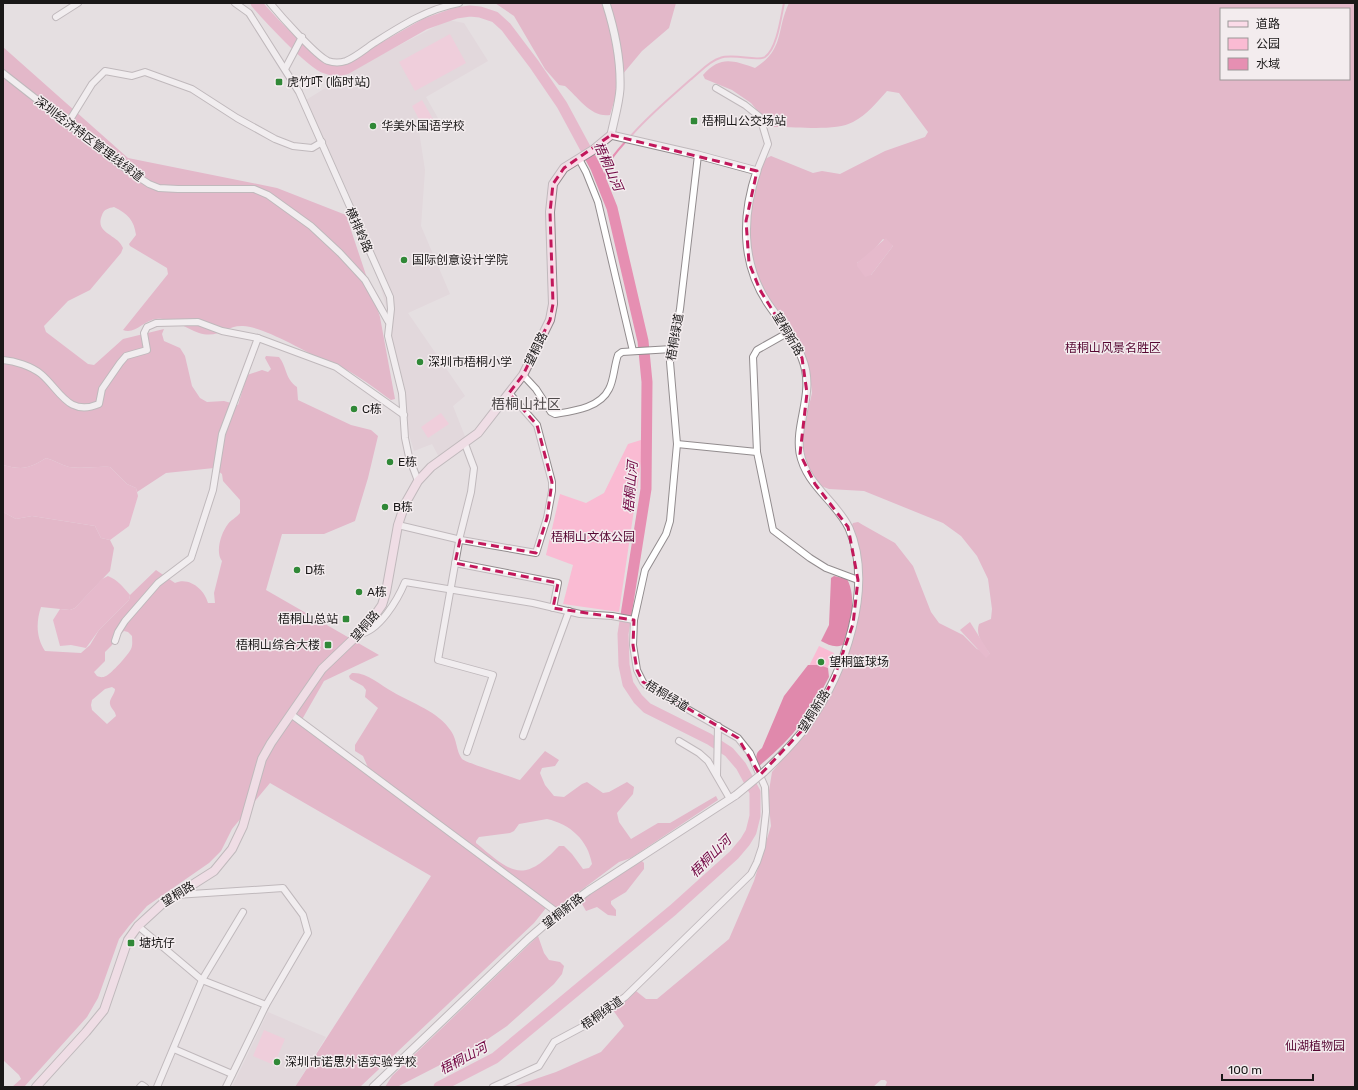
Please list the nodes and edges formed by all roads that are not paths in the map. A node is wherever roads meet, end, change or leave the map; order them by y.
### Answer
1 (78, 3) edge
2 (235, 3) edge
3 (270, 3) edge
4 (459, 3) edge
5 (606, 3) edge
6 (56, 17) dead end
7 (302, 37) junction
8 (285, 69) junction
9 (3, 73) edge
10 (716, 88) dead end
11 (68, 123) junction
12 (614, 136) junction
13 (322, 142) junction
14 (698, 155) junction
15 (579, 159) junction
16 (757, 171) junction
17 (388, 321) junction
18 (788, 332) junction
19 (258, 338) junction
20 (672, 349) junction
21 (635, 350) junction
22 (3, 360) edge
23 (523, 375) junction
24 (509, 393) junction
25 (404, 415) junction
26 (464, 444) junction
27 (677, 444) junction
28 (757, 452) junction
29 (418, 480) junction
30 (398, 525) junction
31 (460, 540) junction
32 (455, 563) junction
33 (858, 580) junction
34 (450, 589) junction
35 (554, 608) junction
36 (569, 611) junction
37 (632, 619) junction
38 (359, 634) junction
39 (116, 641) dead end
40 (292, 715) junction
41 (718, 726) junction
42 (523, 736) dead end
43 (679, 741) dead end
44 (467, 752) dead end
45 (717, 775) junction
46 (733, 797) junction
47 (175, 896) junction
48 (243, 912) dead end
49 (558, 913) junction
50 (138, 926) junction
51 (202, 980) junction
52 (266, 1004) junction
53 (174, 1049) junction
54 (232, 1074) junction
55 (36, 1087) edge
56 (140, 1087) edge
57 (145, 1087) edge
58 (157, 1087) edge
59 (226, 1087) edge
60 (373, 1087) edge
61 (493, 1087) edge

1 - 6 street
2 - 8 street, 横排岭路
3 - 7 street
4 - 7 street
5 - 12 street
7 - 8 street
8 - 13 street, 横排岭路
9 - 11 street, 深圳经济特区管理线绿道
10 - 16 street, 望桐新路
11 - 13 street
11 - 17 street, 深圳经济特区管理线绿道
12 - 14 street
12 - 15 main road, 望桐路
13 - 17 street, 横排岭路
14 - 16 street
14 - 20 street, 梧桐绿道
15 - 21 street
15 - 23 main road, 望桐路
16 - 18 street, 望桐新路
17 - 25 street, 横排岭路
18 - 28 street
18 - 33 street, 望桐新路
19 - 22 street
19 - 25 street
19 - 39 street
20 - 21 street
20 - 27 street, 梧桐绿道
21 - 23 street
23 - 24 main road, 望桐路
24 - 26 main road, 望桐路
24 - 31 street
25 - 29 street, 横排岭路
26 - 29 main road, 望桐路
26 - 31 street
27 - 28 street
27 - 37 street, 梧桐绿道
28 - 33 street
29 - 30 main road, 望桐路
30 - 31 street
30 - 38 main road, 望桐路
31 - 32 street
32 - 34 street
32 - 35 street
33 - 46 street, 望桐新路, bridge
34 - 35 street
34 - 38 street
34 - 44 street
35 - 36 street
36 - 37 street
36 - 42 street
37 - 41 street, 梧桐绿道
38 - 40 main road, 望桐路
40 - 47 main road, 望桐路
40 - 49 street
41 - 45 street
41 - 61 street, 梧桐绿道
43 - 45 street
45 - 46 street
46 - 49 street, 望桐新路
47 - 50 main road, 望桐路
47 - 52 street
48 - 51 street
49 - 60 street, 望桐新路
50 - 51 street
50 - 55 main road, 望桐路
51 - 52 street
51 - 53 street
52 - 54 street
53 - 54 street
53 - 58 street
54 - 59 street
56 - 57 street

